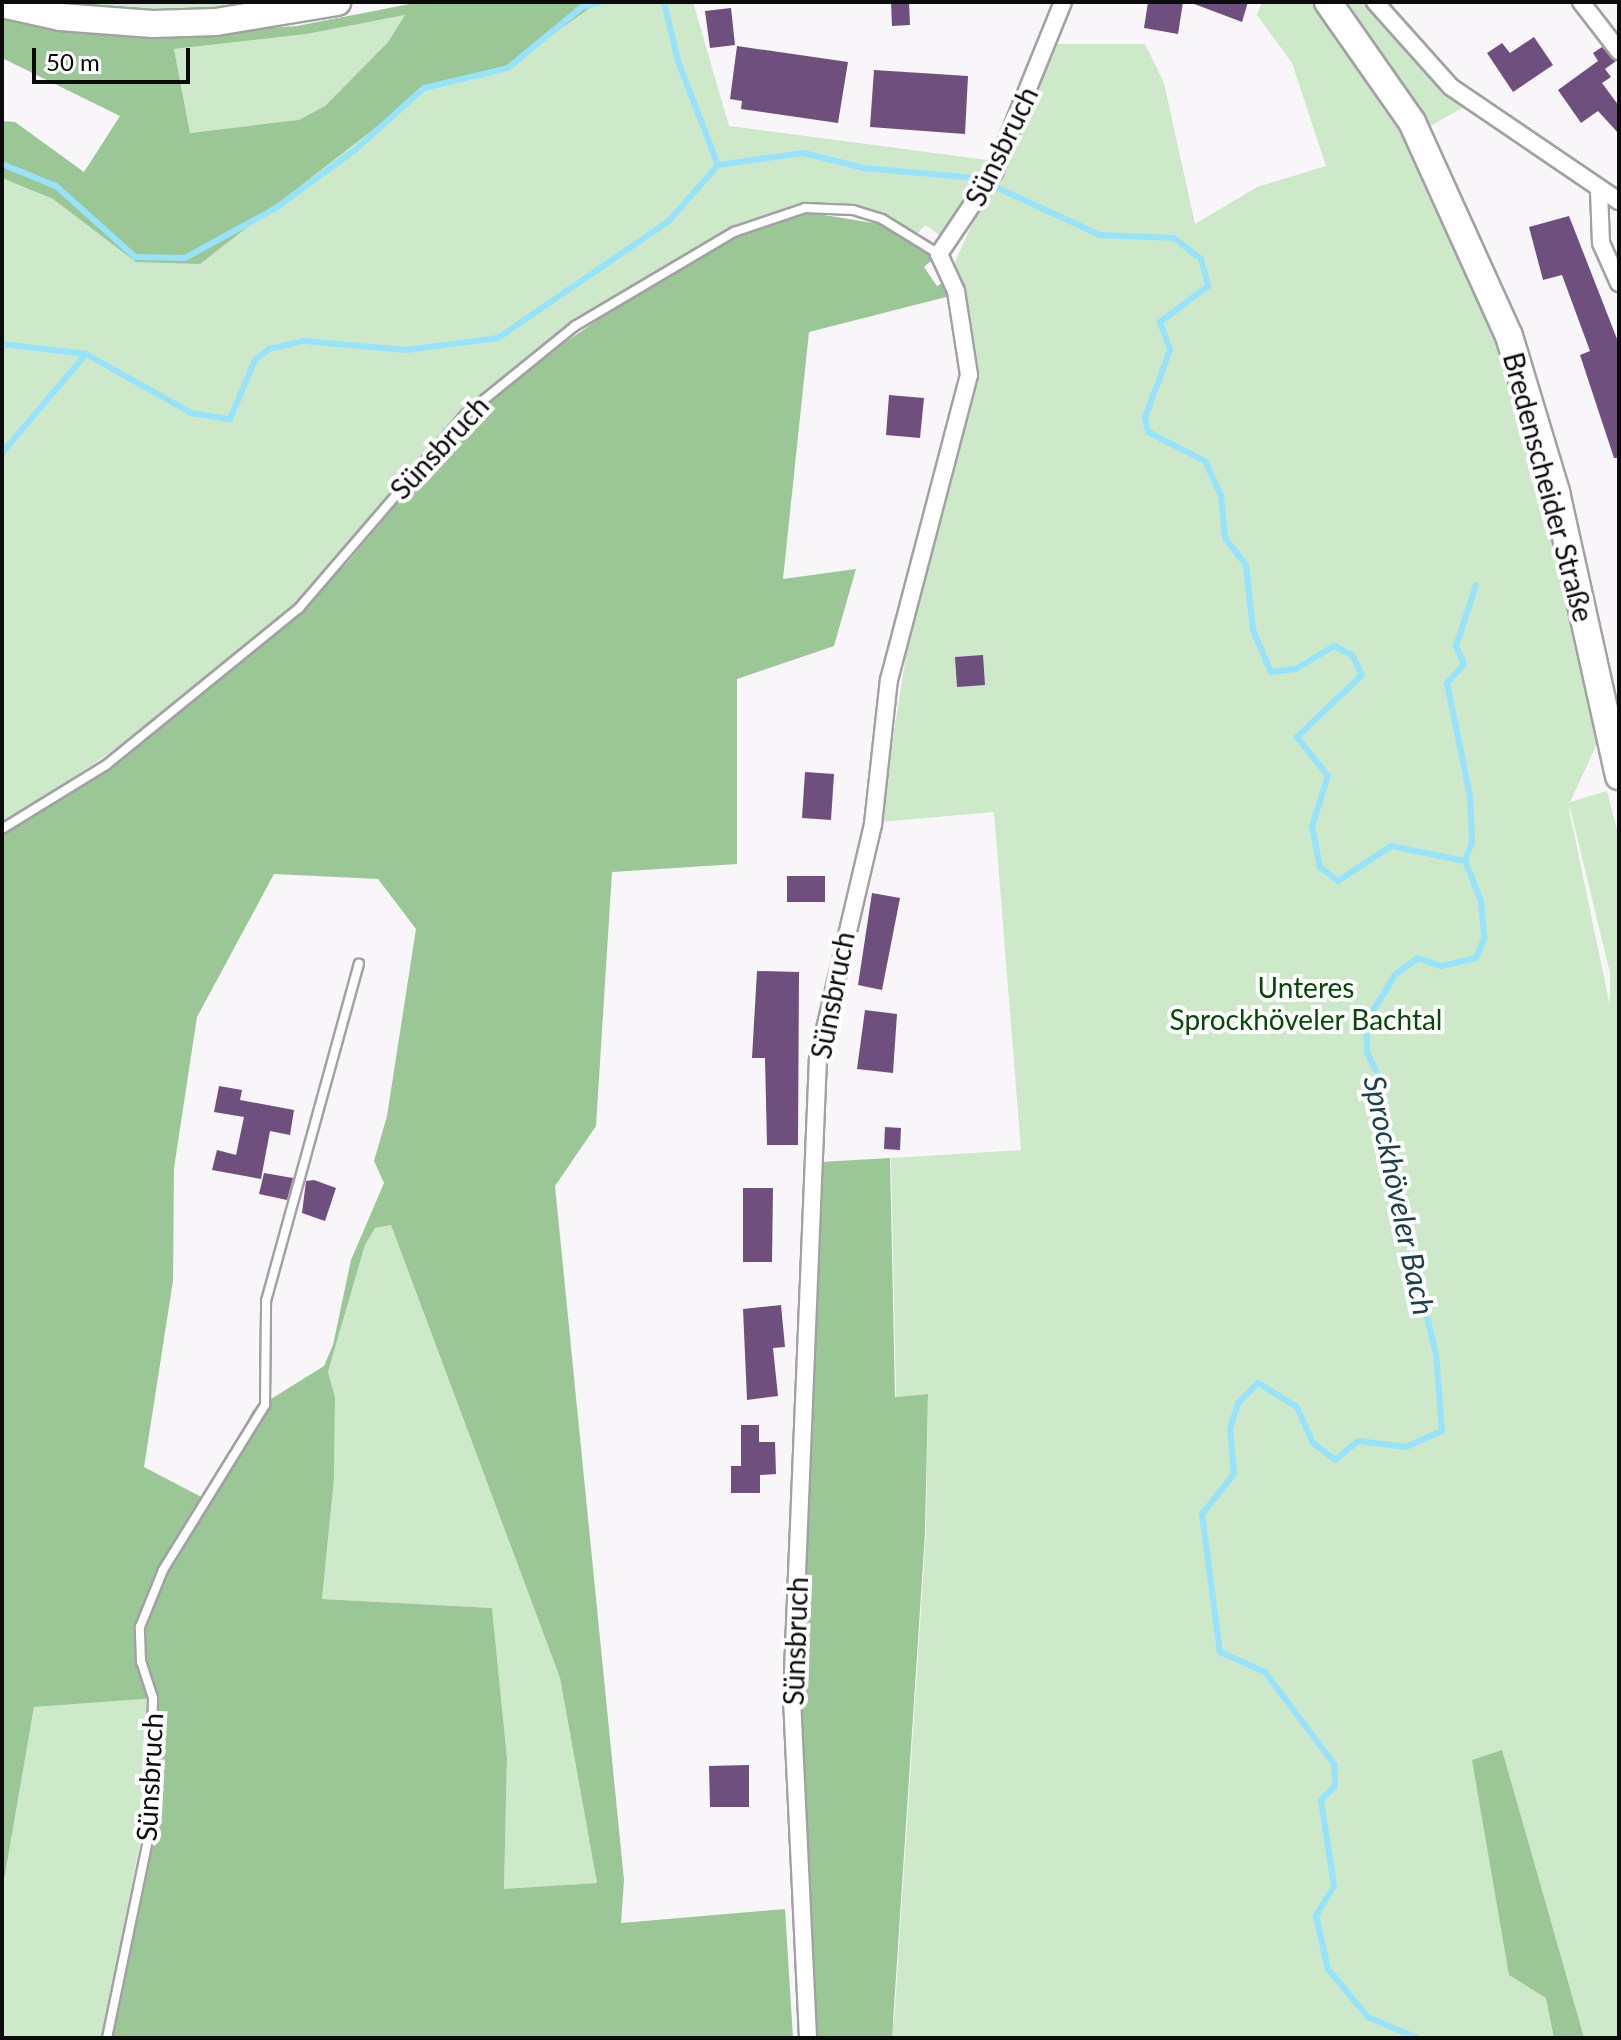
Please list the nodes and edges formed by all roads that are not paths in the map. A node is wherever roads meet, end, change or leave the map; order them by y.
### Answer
1 (337, 2) edge
2 (1063, 2) edge
3 (1328, 2) edge
4 (1375, 2) edge
5 (1581, 2) edge
6 (2, 4) edge
7 (1619, 51) edge
8 (1599, 191) junction
9 (1619, 201) edge
10 (938, 253) junction
11 (1619, 283) edge
12 (1619, 776) edge
13 (2, 829) edge
14 (359, 964) dead end
15 (107, 2038) edge
16 (808, 2038) edge

1 - 6 main road
2 - 10 street, Sünsbruch
3 - 12 main road, Bredenscheider Straße
4 - 8 street
5 - 7 street
8 - 9 street
8 - 11 street
10 - 13 lane, Sünsbruch
10 - 16 street, Sünsbruch
14 - 15 lane, Sünsbruch

